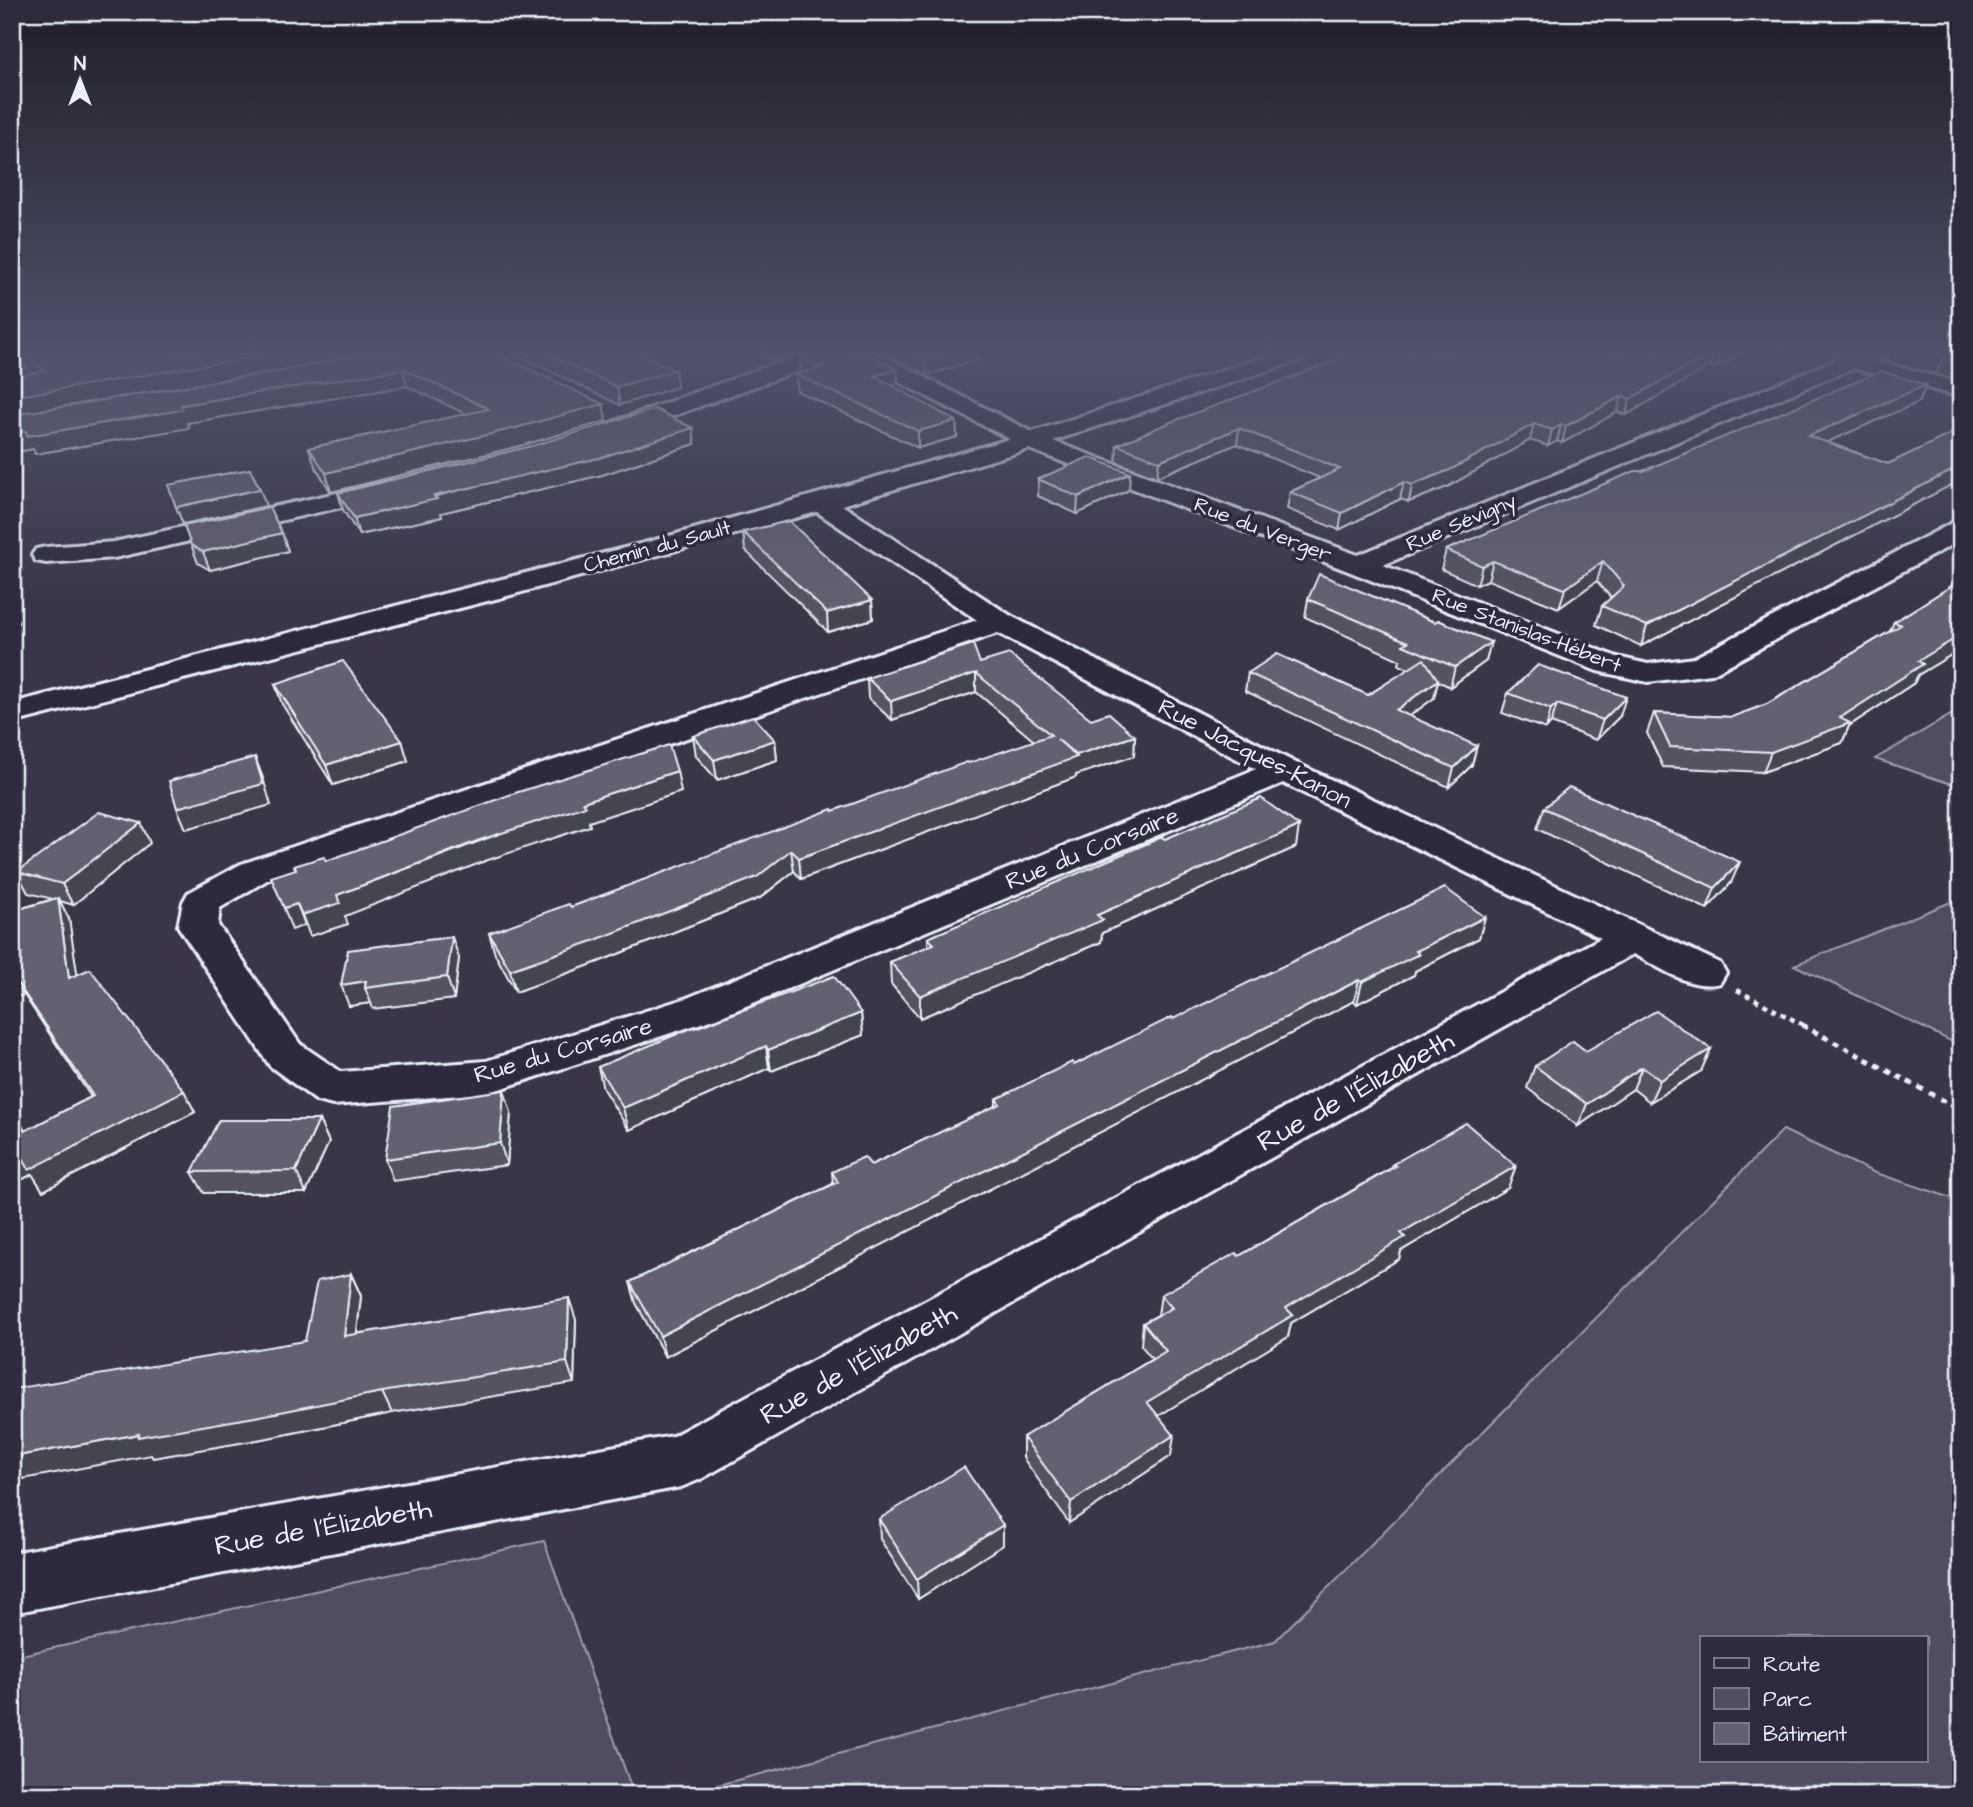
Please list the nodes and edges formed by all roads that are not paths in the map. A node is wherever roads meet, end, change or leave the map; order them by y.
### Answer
1 (1025, 438) edge
2 (1043, 438) edge
3 (1665, 438) edge
4 (1032, 442) junction
5 (412, 484) edge
6 (821, 503) junction
7 (1961, 529) edge
8 (47, 555) dead end
9 (1358, 565) junction
10 (1000, 622) junction
11 (12, 713) edge
12 (1284, 769) junction
13 (1632, 938) junction
14 (1706, 973) road end
15 (12, 1583) edge

1 - 4 street, Rue du Verger
2 - 4 street, Chemin du Sault
3 - 9 street, Rue Sévigny
4 - 6 street, Chemin du Sault
4 - 9 street, Rue du Verger
5 - 8 street
6 - 10 street, Rue Jacques-Kanon
6 - 11 street, Chemin du Sault
7 - 9 street, Rue Stanislas-Hébert
10 - 12 street, Rue Jacques-Kanon
10 - 12 street, Rue du Corsaire
12 - 13 street, Rue Jacques-Kanon
13 - 14 street, Rue Jacques-Kanon
13 - 15 street, Rue de l'Élizabeth

